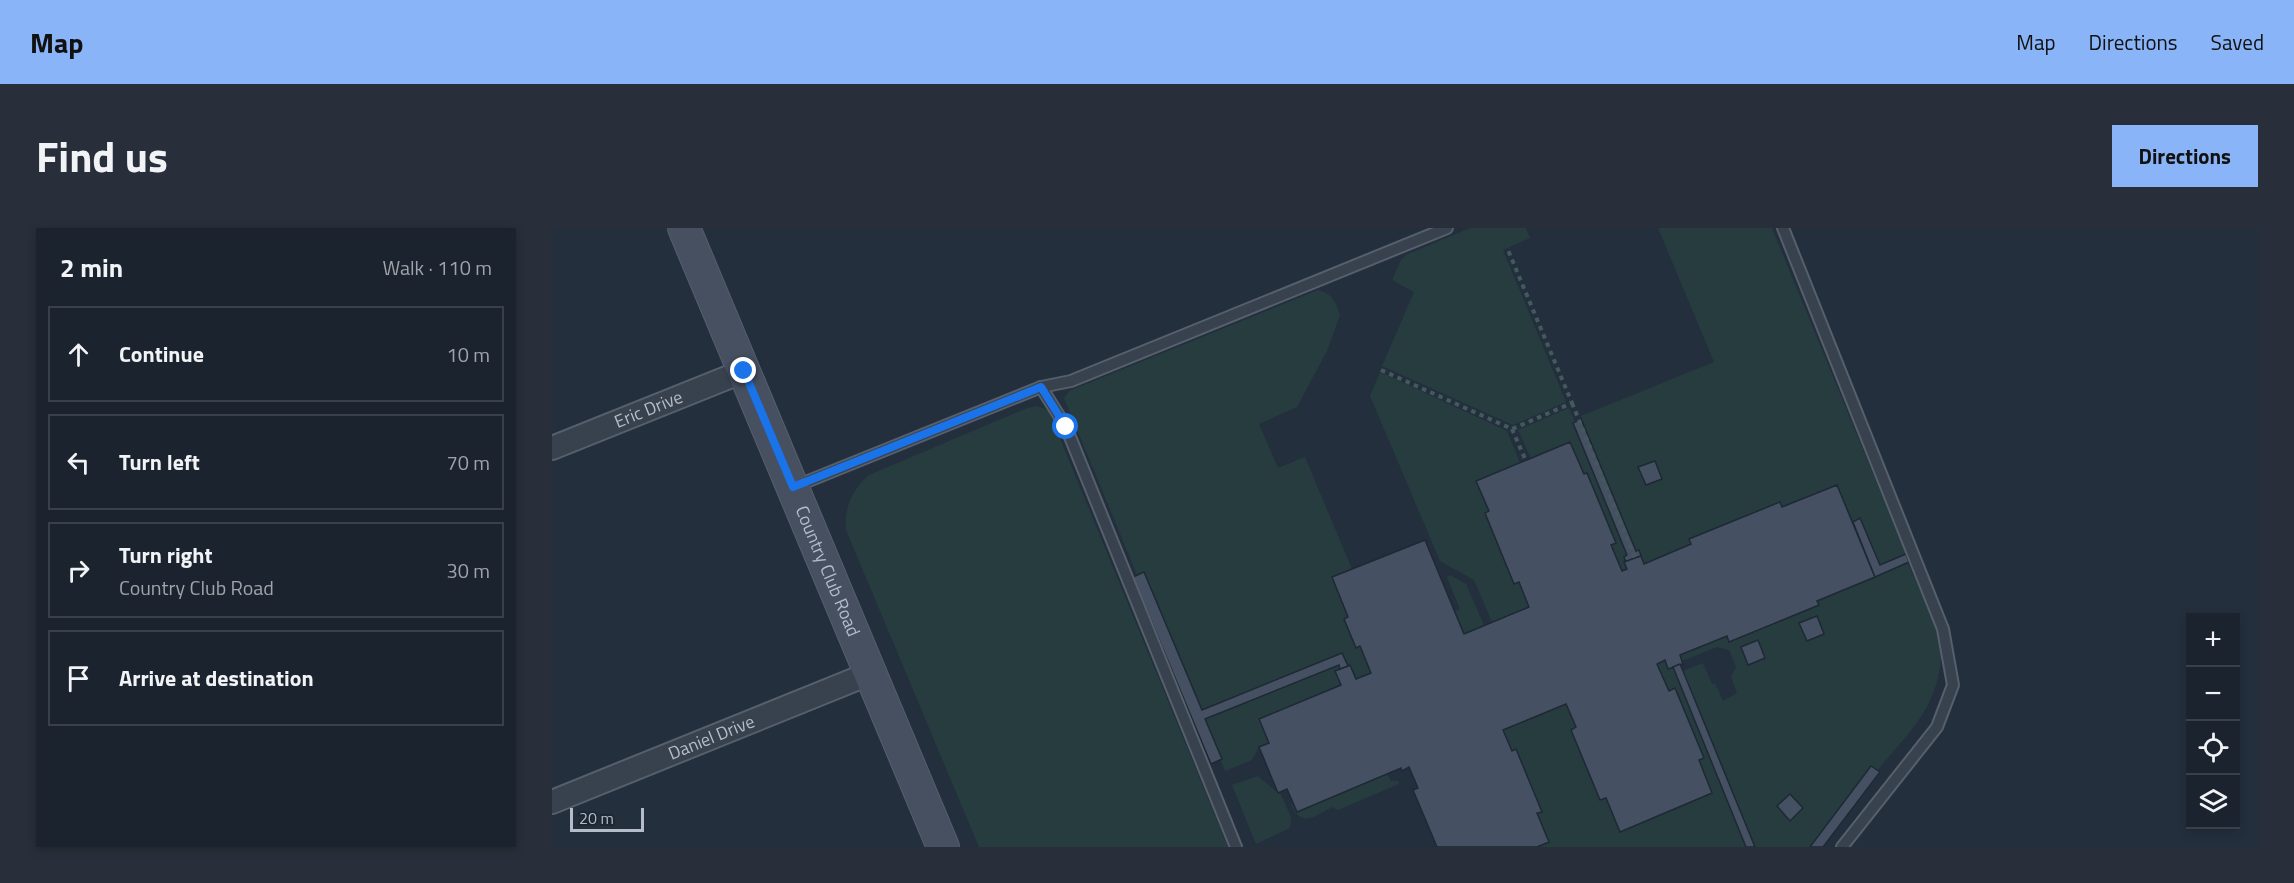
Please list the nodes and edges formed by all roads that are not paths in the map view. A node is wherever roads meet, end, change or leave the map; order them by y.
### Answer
1 (684, 228) edge
2 (1447, 228) edge
3 (1783, 228) edge
4 (744, 371) junction
5 (1041, 387) junction
6 (552, 448) edge
7 (793, 487) junction
8 (871, 673) junction
9 (552, 802) edge
10 (943, 847) edge
11 (1236, 847) edge
12 (1842, 847) edge

1 - 4 street, Country Club Road
2 - 5 lane
3 - 12 lane
4 - 6 street, Eric Drive
4 - 7 street, Country Club Road
5 - 7 lane
5 - 11 lane
7 - 8 street, Country Club Road
8 - 9 street, Daniel Drive
8 - 10 street, Country Club Road

